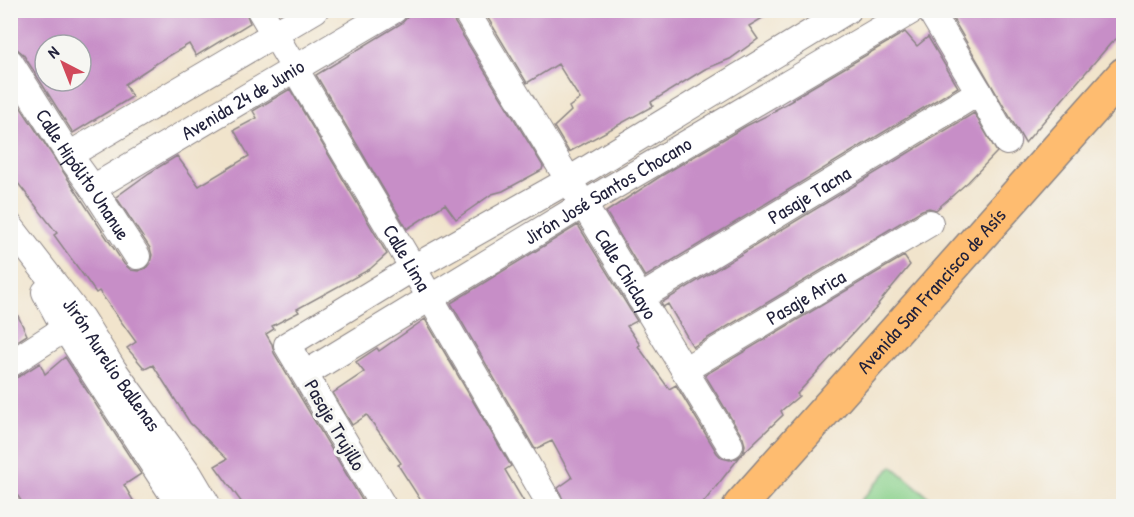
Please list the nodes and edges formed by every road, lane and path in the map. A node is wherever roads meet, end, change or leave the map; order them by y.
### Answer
1 (260, 10) edge
2 (315, 10) edge
3 (394, 10) edge
4 (465, 10) edge
5 (848, 10) edge
6 (913, 10) edge
7 (930, 10) edge
8 (274, 35) junction
9 (10, 62) edge
10 (296, 69) junction
11 (1124, 74) edge
12 (979, 92) junction
13 (1007, 142) dead end
14 (69, 155) junction
15 (569, 180) junction
16 (93, 188) junction
17 (584, 204) junction
18 (930, 223) dead end
19 (10, 227) edge
20 (137, 256) dead end
21 (413, 268) junction
22 (429, 298) junction
23 (640, 298) junction
24 (73, 324) junction
25 (287, 345) joint
26 (10, 364) edge
27 (684, 370) junction
28 (305, 374) junction
29 (730, 445) dead end
30 (180, 507) edge
31 (208, 507) edge
32 (383, 507) edge
33 (551, 507) edge
34 (740, 507) edge

1 - 8 street, Calle Lima
2 - 8 street, Avenida 24 de Junio
3 - 10 street, Avenida 24 de Junio
4 - 15 street, Calle Chiclayo
5 - 15 street, Jirón José Santos Chocano
6 - 17 street, Jirón José Santos Chocano
7 - 12 street
8 - 10 street, Calle Lima
8 - 14 street, Avenida 24 de Junio
9 - 14 street, Calle Hipólito Unanue
10 - 16 street, Avenida 24 de Junio
10 - 21 street, Calle Lima
11 - 34 highway, Avenida San Francisco de Asís
12 - 13 street
12 - 23 street, Pasaje Tacna
14 - 16 street, Calle Hipólito Unanue
15 - 17 street, Calle Chiclayo
15 - 21 street, Jirón José Santos Chocano
16 - 20 street, Calle Hipólito Unanue
17 - 22 street, Jirón José Santos Chocano
17 - 23 street, Calle Chiclayo
18 - 27 street, Pasaje Arica
19 - 24 street, Jirón Aurelio Ballenas
21 - 22 street, Calle Lima
21 - 25 street, Jirón José Santos Chocano
22 - 28 street, Jirón José Santos Chocano
22 - 33 street, Calle Lima
23 - 27 street, Calle Chiclayo
24 - 26 street
24 - 30 street, Jirón Aurelio Ballenas
24 - 31 street, Jirón Aurelio Ballenas
25 - 28 street, Pasaje Trujillo
27 - 29 street, Calle Chiclayo
28 - 32 street, Pasaje Trujillo

